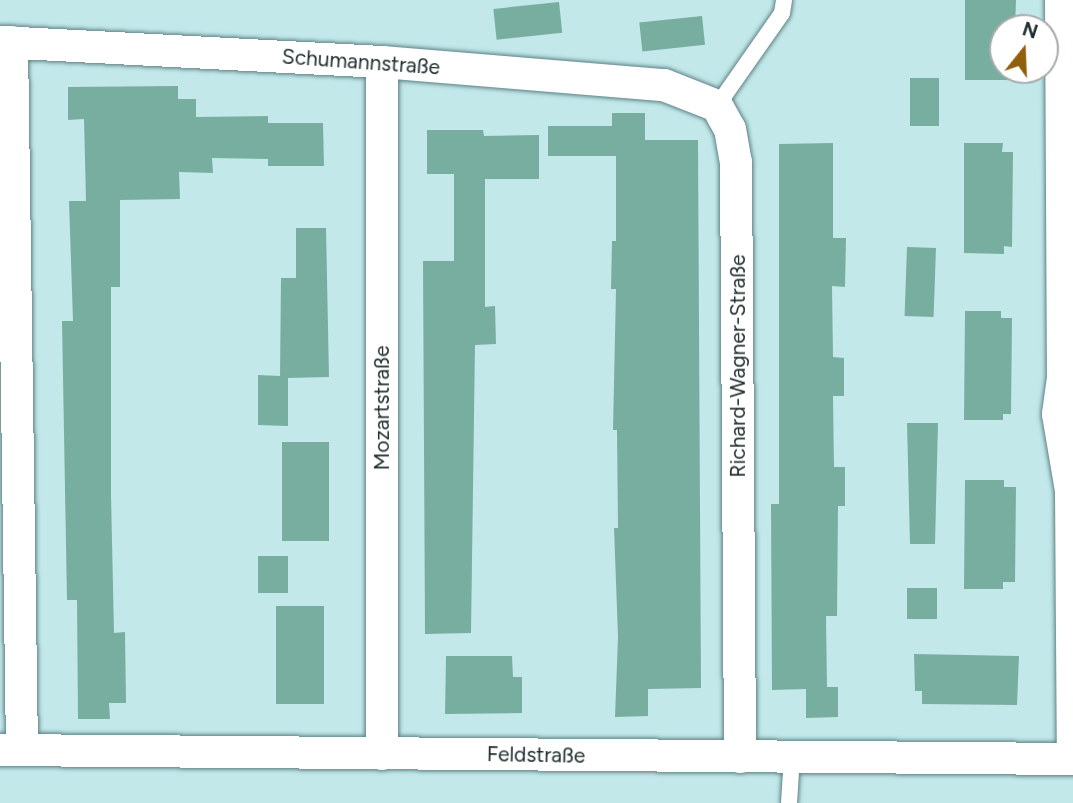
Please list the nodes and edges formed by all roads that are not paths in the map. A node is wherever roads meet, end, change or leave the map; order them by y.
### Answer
1 (784, 0) edge
2 (1061, 0) edge
3 (6, 42) edge
4 (382, 62) junction
5 (717, 106) junction
6 (7, 252) edge
7 (9, 416) edge
8 (10, 584) edge
9 (11, 750) edge
10 (382, 754) junction
11 (740, 757) junction
12 (792, 757) junction
13 (1073, 758) edge
14 (789, 803) edge

1 - 5 lane
2 - 13 street
3 - 4 street, Schumannstraße
3 - 6 street
4 - 5 street, Schumannstraße
4 - 10 street, Mozartstraße
5 - 11 street, Richard-Wagner-Straße
6 - 7 street
7 - 8 street
8 - 9 street
9 - 10 street, Feldstraße
10 - 11 street, Feldstraße
11 - 12 street, Feldstraße
12 - 13 street, Feldstraße
12 - 14 lane

